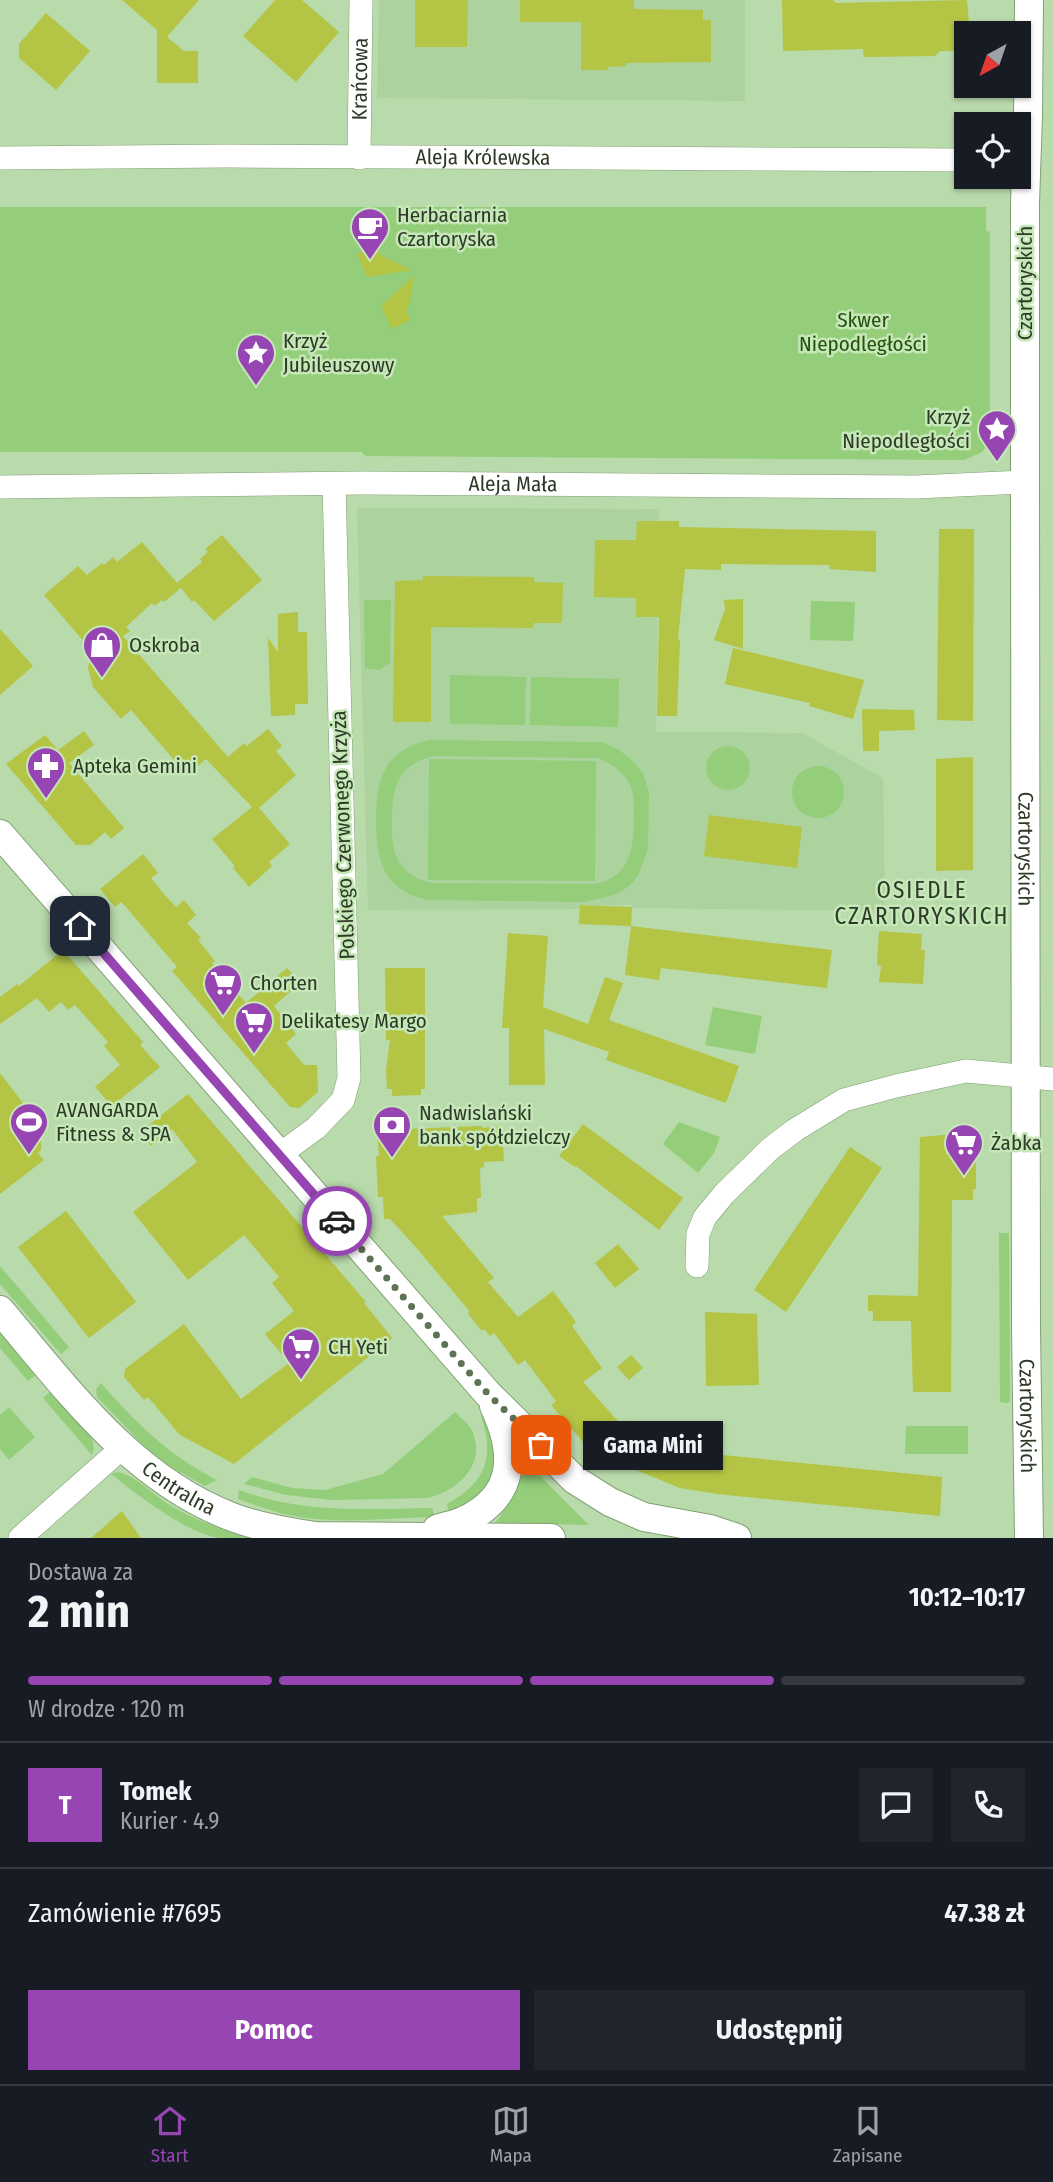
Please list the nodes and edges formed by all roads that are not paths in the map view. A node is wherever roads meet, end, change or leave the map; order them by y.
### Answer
1 (361, 0) edge
2 (1029, 0) edge
3 (1025, 112) edge
4 (0, 158) edge
5 (359, 158) junction
6 (954, 160) edge
7 (1023, 189) edge
8 (1025, 482) junction
9 (334, 484) junction
10 (0, 487) edge
11 (0, 834) edge
12 (1025, 1076) junction
13 (1053, 1079) edge
14 (279, 1155) junction
15 (697, 1266) dead end
16 (0, 1310) edge
17 (488, 1394) junction
18 (122, 1448) junction
19 (414, 1537) edge
20 (20, 1538) edge
21 (551, 1538) edge
22 (737, 1538) edge
23 (1029, 1538) edge

1 - 5 street, Krańcowa
2 - 3 main road, Czartoryskich
4 - 5 street, Aleja Królewska
5 - 6 street, Aleja Królewska
7 - 8 main road, Czartoryskich
8 - 9 street, Aleja Mała
8 - 12 main road, Czartoryskich
9 - 10 street, Aleja Mała
9 - 14 street, Polskiego Czerwonego Krzyża
11 - 14 main road
12 - 13 street
12 - 15 street
12 - 23 main road, Czartoryskich
14 - 17 main road
16 - 18 main road, Centralna
17 - 19 main road
17 - 22 main road
18 - 19 main road, Centralna
18 - 20 street
19 - 21 main road, Centralna

